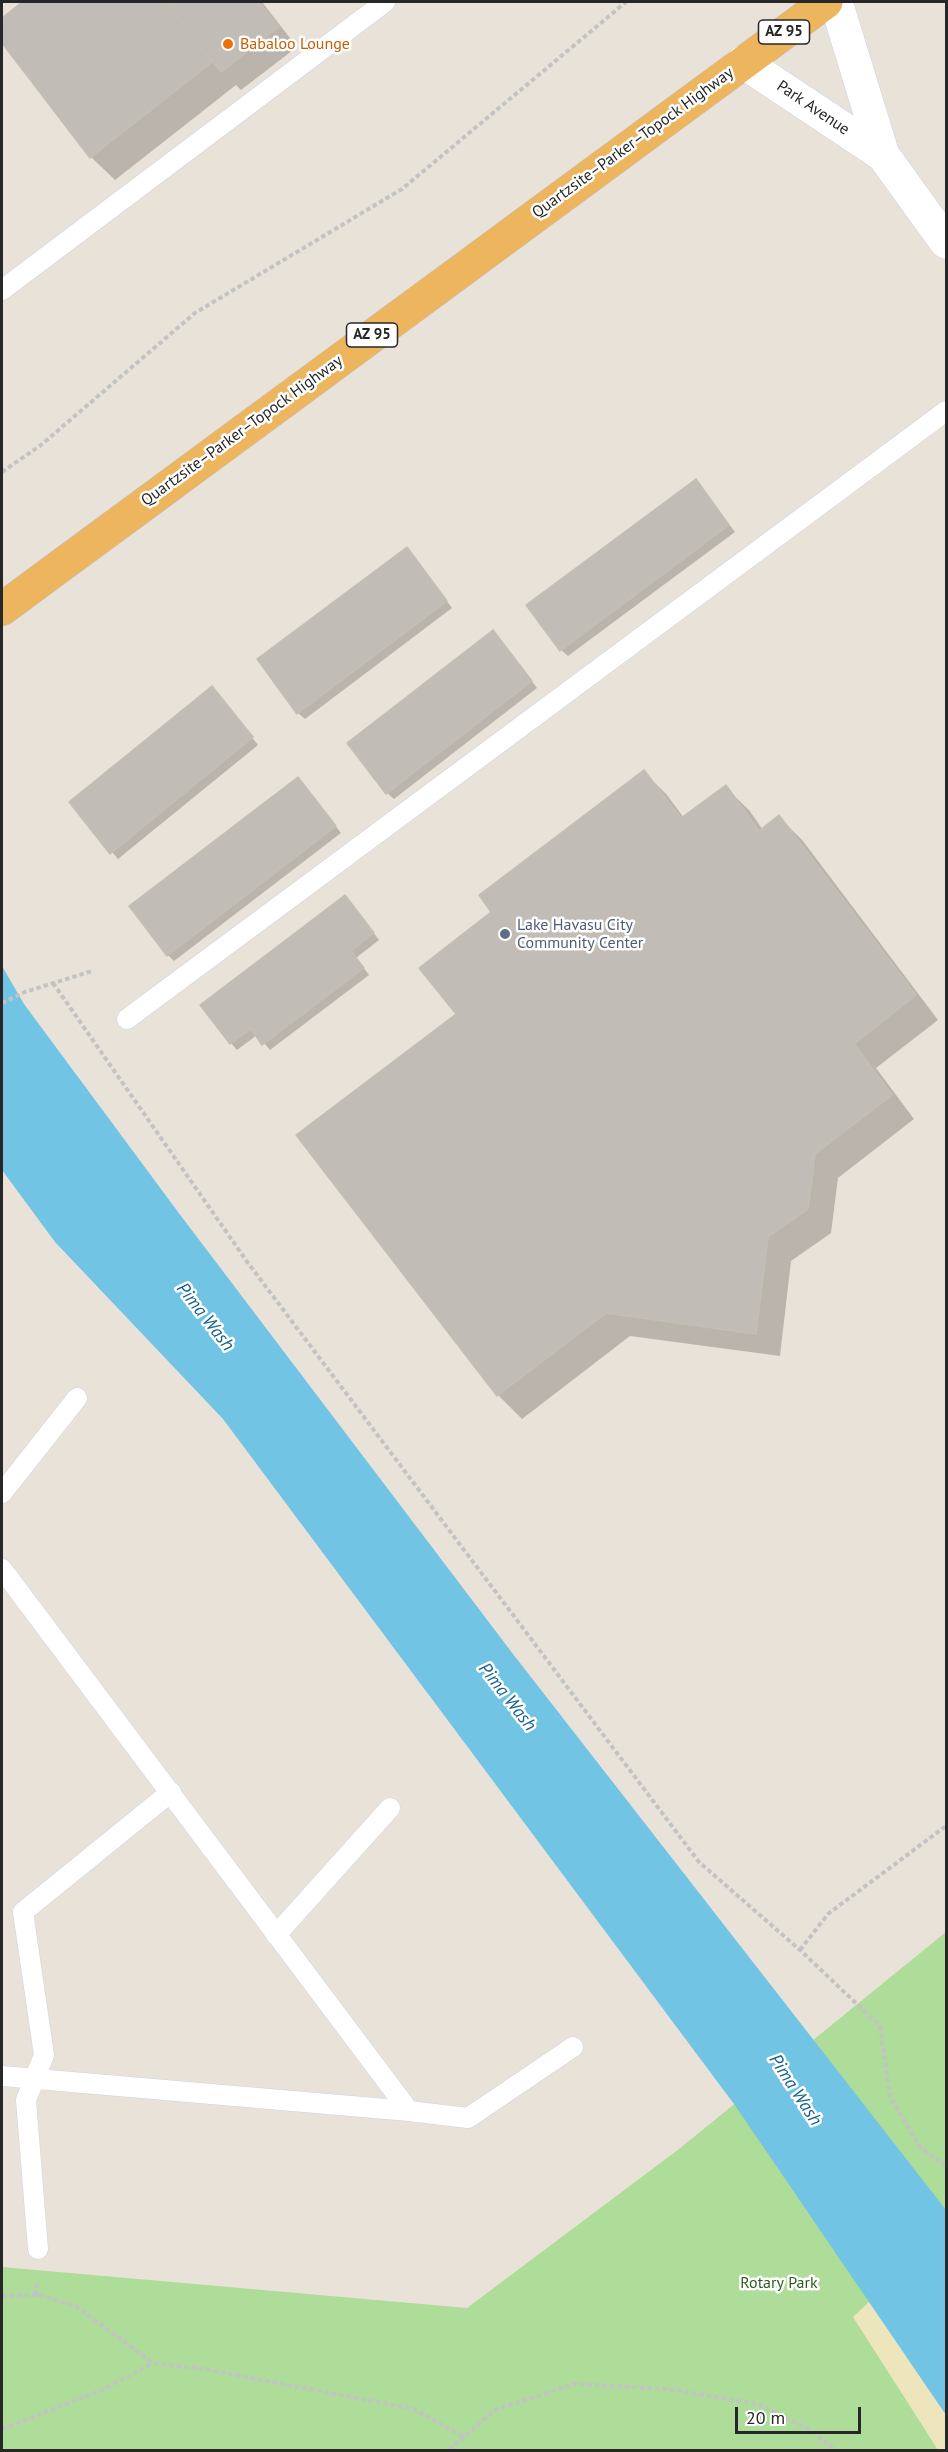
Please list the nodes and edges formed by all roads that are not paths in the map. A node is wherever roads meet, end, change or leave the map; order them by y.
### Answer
1 (385, 2) edge
2 (826, 2) edge
3 (836, 2) edge
4 (743, 62) junction
5 (883, 155) junction
6 (946, 242) edge
7 (2, 290) edge
8 (946, 411) edge
9 (2, 609) edge
10 (127, 1019) dead end
11 (77, 1398) dead end
12 (2, 1493) edge
13 (2, 1569) edge
14 (171, 1792) junction
15 (390, 1808) dead end
16 (276, 1935) junction
17 (573, 2047) dead end
18 (2, 2076) edge
19 (35, 2079) junction
20 (409, 2111) junction
21 (38, 2249) dead end

1 - 7 lane
2 - 4 highway, AZ 95
3 - 5 street, Park Avenue
4 - 5 street, Park Avenue
4 - 9 highway, Quartzsite–Parker–Topock Highway / AZ 95
5 - 6 street, Park Avenue
8 - 10 lane
11 - 12 lane
13 - 14 lane
14 - 16 lane
14 - 19 lane
15 - 16 lane
16 - 20 lane
17 - 20 lane
18 - 19 lane
19 - 20 lane
19 - 21 lane

